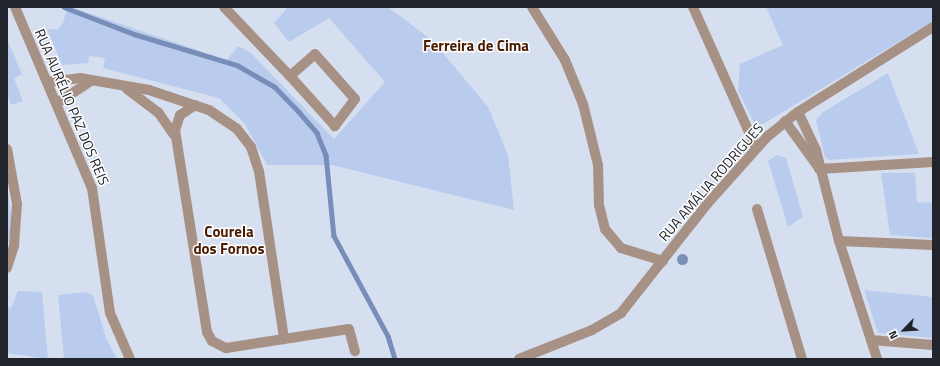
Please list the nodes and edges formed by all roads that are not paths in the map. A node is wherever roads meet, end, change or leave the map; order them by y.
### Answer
1 (15, 7) edge
2 (224, 7) edge
3 (532, 7) edge
4 (693, 7) edge
5 (933, 27) edge
6 (290, 76) junction
7 (91, 81) junction
8 (48, 82) junction
9 (127, 89) junction
10 (57, 103) junction
11 (195, 105) junction
12 (798, 112) junction
13 (785, 121) junction
14 (176, 138) junction
15 (756, 148) junction
16 (7, 149) edge
17 (933, 162) edge
18 (819, 169) junction
19 (757, 209) dead end
20 (840, 241) junction
21 (933, 245) edge
22 (663, 261) junction
23 (7, 268) edge
24 (284, 339) junction
25 (871, 340) junction
26 (933, 345) edge
27 (355, 351) dead end
28 (130, 359) edge
29 (519, 359) edge
30 (802, 359) edge
31 (877, 359) edge

1 - 8 street, RUA AURÉLIO PAZ DOS REIS
2 - 6 street
3 - 22 street
4 - 15 street
5 - 12 street, RUA AMÁLIA RODRIGUES
6 - 6 street
7 - 8 street
7 - 9 street
7 - 10 street
8 - 10 street, RUA AURÉLIO PAZ DOS REIS
9 - 11 street
9 - 14 street
10 - 28 street, RUA AURÉLIO PAZ DOS REIS
11 - 14 street
11 - 24 street
12 - 13 street, RUA AMÁLIA RODRIGUES
12 - 18 street
13 - 15 street, RUA AMÁLIA RODRIGUES
13 - 18 street
14 - 24 street
15 - 22 street, RUA AMÁLIA RODRIGUES
16 - 23 street
17 - 18 street
18 - 20 street
19 - 30 street
20 - 21 street
20 - 25 street
22 - 29 street, RUA AMÁLIA RODRIGUES
24 - 27 street
25 - 26 street
25 - 31 street

